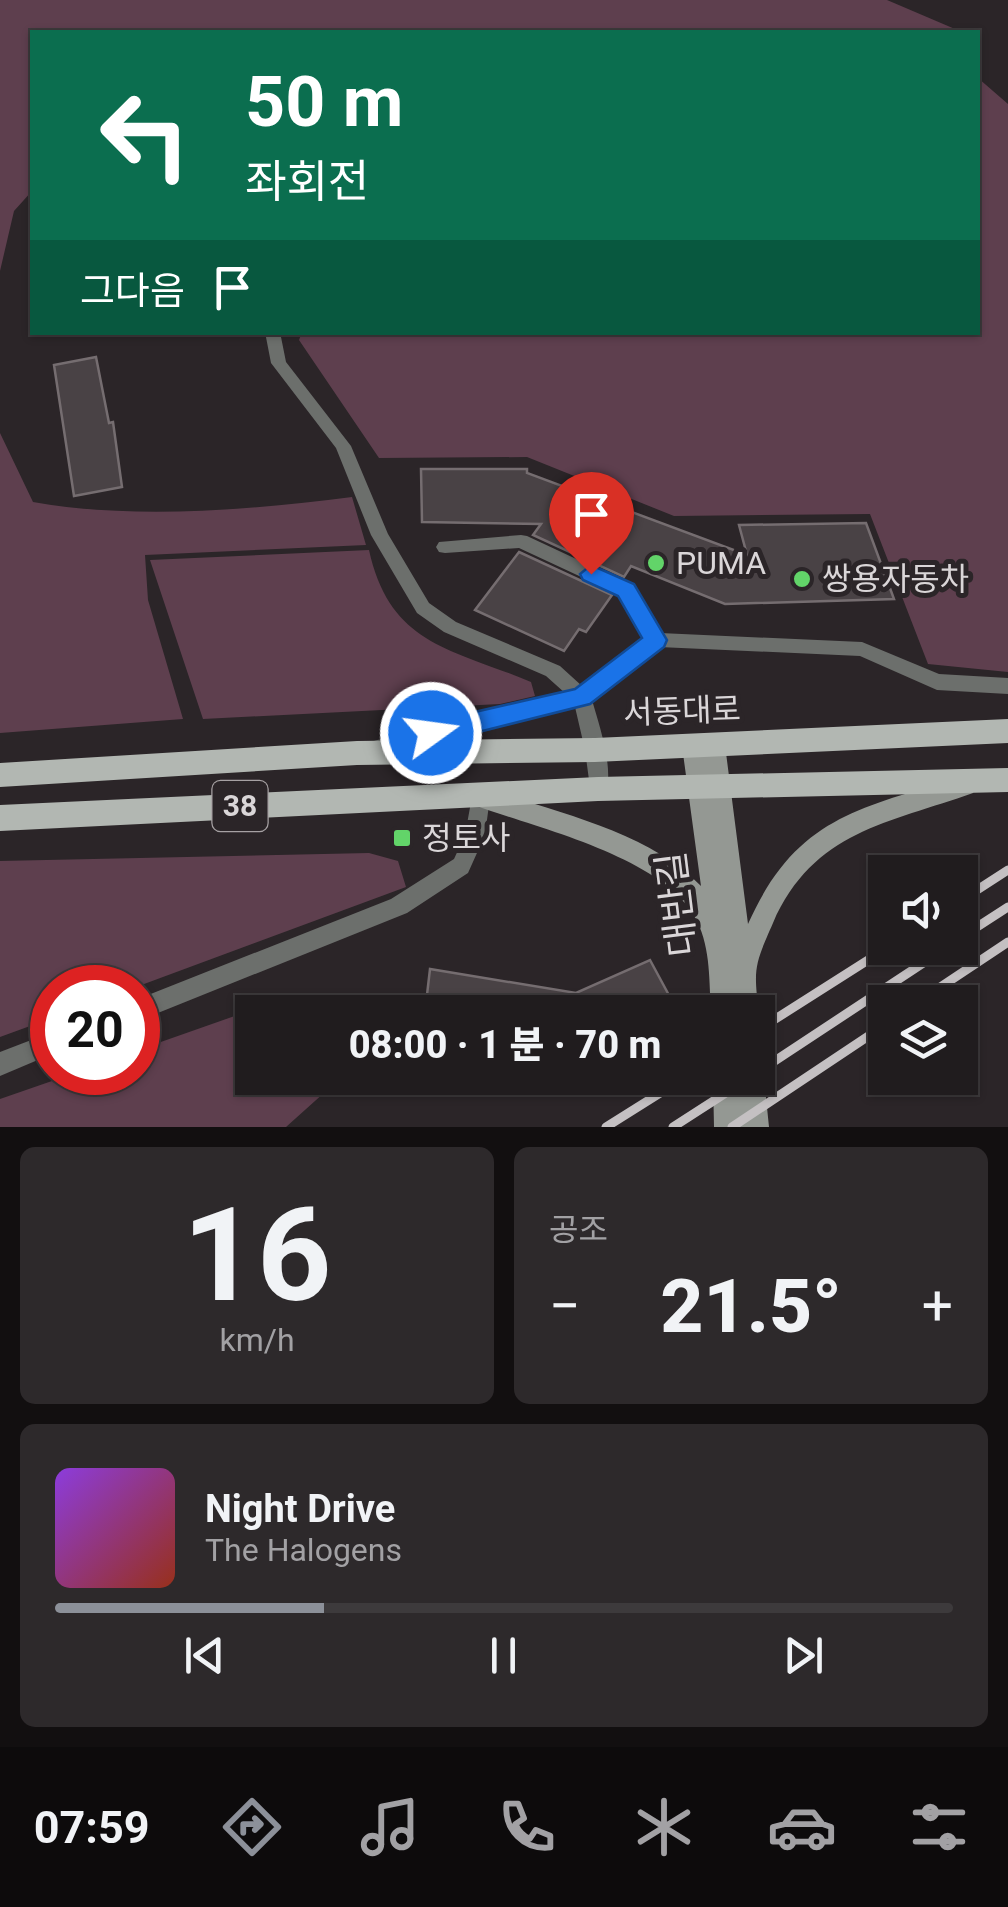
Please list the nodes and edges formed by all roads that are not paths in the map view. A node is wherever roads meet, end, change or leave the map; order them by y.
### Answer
1 (273, 335) edge
2 (445, 546) dead end
3 (656, 640) junction
4 (1008, 686) edge
5 (582, 697) junction
6 (1008, 731) edge
7 (704, 746) junction
8 (596, 750) junction
9 (357, 753) junction
10 (0, 775) edge
11 (995, 780) edge
12 (709, 786) junction
13 (598, 789) junction
14 (480, 797) junction
15 (0, 818) edge
16 (732, 964) junction
17 (727, 995) edge
18 (741, 995) edge
19 (160, 1001) edge
20 (30, 1052) edge
21 (0, 1064) edge
22 (727, 1095) edge
23 (752, 1095) edge
24 (728, 1127) edge
25 (755, 1127) edge

1 - 5 lane
2 - 3 lane
3 - 4 lane
3 - 5 lane
5 - 8 lane
5 - 9 lane
6 - 7 main road, 서동대로 / 38
7 - 8 main road, 서동대로 / 38
7 - 12 street
8 - 9 main road, 서동대로 / 38
8 - 13 lane
9 - 10 main road, 서동대로 / 38
11 - 12 main road, 38
11 - 16 street
12 - 13 main road, 38
12 - 16 street
13 - 14 main road, 38
14 - 15 main road, 38
14 - 16 street
14 - 19 lane
16 - 17 street, 대반길
16 - 18 street, 대반길
20 - 21 lane
22 - 24 street
23 - 25 street

